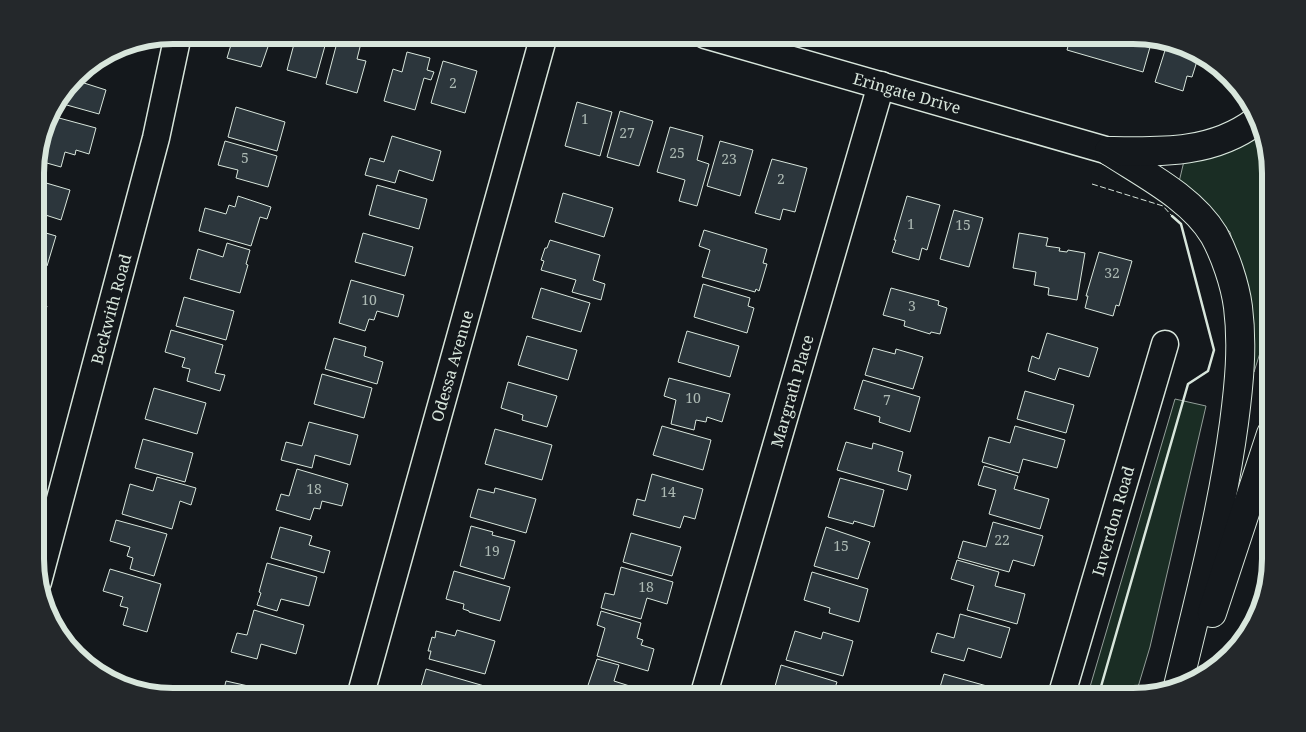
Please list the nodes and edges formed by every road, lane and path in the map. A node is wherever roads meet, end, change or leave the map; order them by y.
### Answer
1 (176, 44) edge
2 (541, 44) edge
3 (737, 44) edge
4 (881, 85) junction
5 (1252, 124) edge
6 (1109, 151) junction
7 (1165, 344) dead end
8 (1262, 461) edge
9 (44, 559) edge
10 (1192, 674) edge
11 (1180, 679) edge
12 (363, 688) edge
13 (706, 688) edge
14 (1065, 688) edge

1 - 9 street, Beckwith Road
2 - 12 street, Odessa Avenue
3 - 4 street, Eringate Drive
4 - 6 street, Eringate Drive
4 - 13 street, Margrath Place
5 - 6 highway
6 - 11 highway
7 - 14 street, Inverdon Road
8 - 10 highway

